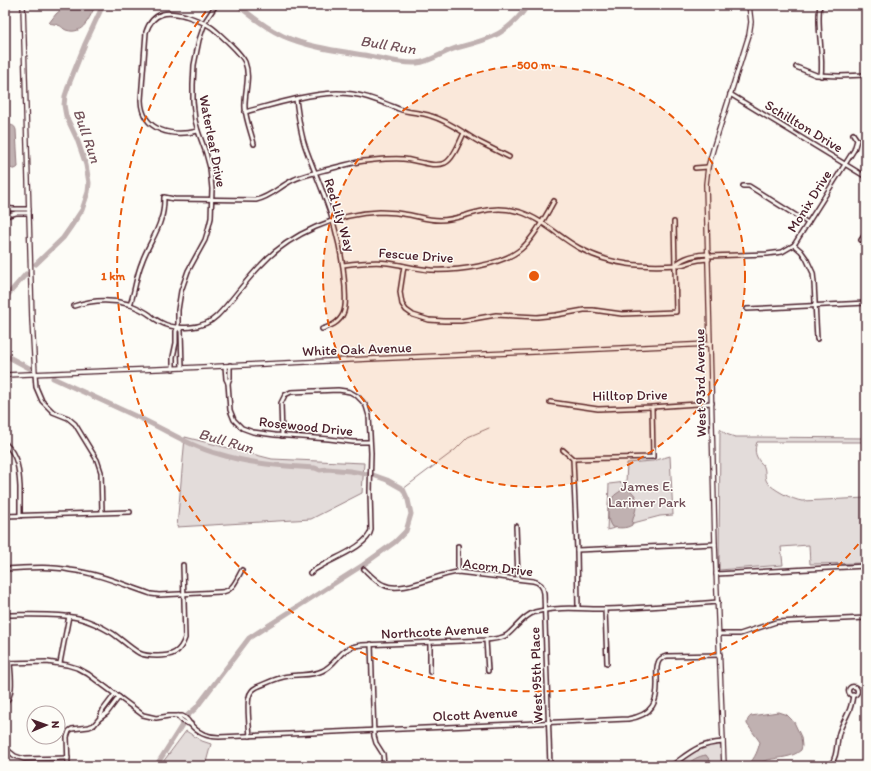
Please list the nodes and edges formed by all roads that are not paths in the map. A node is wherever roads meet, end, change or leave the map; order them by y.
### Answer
1 (23, 5) edge
2 (216, 5) edge
3 (749, 5) edge
4 (820, 5) edge
5 (205, 23) junction
6 (796, 67) dead end
7 (866, 75) edge
8 (821, 76) junction
9 (730, 94) junction
10 (296, 99) junction
11 (245, 112) junction
12 (198, 130) junction
13 (464, 133) junction
14 (853, 134) dead end
15 (254, 144) dead end
16 (509, 157) dead end
17 (845, 164) junction
18 (708, 167) junction
19 (695, 168) dead end
20 (315, 173) junction
21 (866, 178) edge
22 (743, 186) dead end
23 (212, 199) junction
24 (554, 201) dead end
25 (29, 211) junction
26 (5, 212) edge
27 (332, 221) junction
28 (541, 222) junction
29 (674, 222) dead end
30 (808, 222) junction
31 (866, 232) edge
32 (861, 240) dead end
33 (794, 245) junction
34 (709, 256) junction
35 (343, 265) junction
36 (675, 265) junction
37 (404, 266) junction
38 (866, 303) edge
39 (130, 305) junction
40 (74, 306) dead end
41 (816, 306) junction
42 (747, 309) dead end
43 (178, 327) junction
44 (322, 329) dead end
45 (817, 339) dead end
46 (710, 344) junction
47 (227, 366) junction
48 (182, 368) junction
49 (173, 369) junction
50 (5, 374) edge
51 (35, 374) junction
52 (550, 402) dead end
53 (712, 403) junction
54 (652, 407) junction
55 (282, 436) junction
56 (370, 442) junction
57 (5, 443) edge
58 (563, 450) dead end
59 (573, 459) junction
60 (102, 512) junction
61 (130, 512) dead end
62 (5, 516) edge
63 (20, 516) junction
64 (516, 526) dead end
65 (715, 544) junction
66 (458, 546) dead end
67 (577, 550) junction
68 (183, 565) dead end
69 (866, 566) edge
70 (5, 569) edge
71 (364, 569) dead end
72 (242, 570) dead end
73 (458, 572) junction
74 (310, 573) dead end
75 (716, 574) junction
76 (518, 579) junction
77 (541, 585) joint
78 (184, 594) junction
79 (718, 602) junction
80 (578, 608) junction
81 (605, 609) junction
82 (545, 610) junction
83 (5, 616) edge
84 (69, 616) junction
85 (866, 618) edge
86 (719, 634) junction
87 (486, 640) junction
88 (430, 643) junction
89 (371, 644) junction
90 (720, 654) junction
91 (5, 663) edge
92 (10, 663) junction
93 (60, 663) junction
94 (607, 663) dead end
95 (488, 671) dead end
96 (430, 672) dead end
97 (115, 694) junction
98 (853, 695) dead end
99 (119, 697) junction
100 (5, 704) edge
101 (99, 719) junction
102 (548, 722) junction
103 (374, 730) junction
104 (250, 736) junction
105 (723, 742) junction
106 (5, 748) edge
107 (68, 758) junction
108 (831, 765) edge
109 (68, 766) edge
110 (384, 766) edge
111 (550, 766) edge
112 (671, 766) edge
113 (724, 766) edge
114 (838, 766) edge

1 - 25 street
2 - 5 street, Waterleaf Drive
3 - 9 street, West 93rd Avenue
4 - 8 street
5 - 11 street
5 - 12 street, Waterleaf Drive
5 - 12 street
6 - 8 street
7 - 8 street
9 - 17 street, Schillton Drive
9 - 18 street, West 93rd Avenue
10 - 11 street
10 - 13 street
10 - 20 street, Red Lily Way
11 - 15 street
12 - 23 street, Waterleaf Drive
13 - 16 street
13 - 20 street
14 - 17 street, Monix Drive
17 - 21 street, Schillton Drive
17 - 30 street, Monix Drive
18 - 19 street
18 - 34 street, West 93rd Avenue
20 - 23 street
20 - 27 street, Red Lily Way
22 - 30 street
23 - 39 street
23 - 43 street, Waterleaf Drive
24 - 28 street, Fescue Drive
25 - 26 street
25 - 26 street
25 - 51 street
27 - 28 street, Monix Drive
27 - 35 street, Red Lily Way
27 - 43 street, Monix Drive
28 - 36 street, Monix Drive
28 - 37 street, Fescue Drive
29 - 36 street
30 - 33 street, Monix Drive
31 - 32 street
33 - 34 street, Monix Drive
33 - 41 street
34 - 36 street, Monix Drive
34 - 46 street, West 93rd Avenue
35 - 37 street, Fescue Drive
35 - 44 street, Red Lily Way
36 - 37 street
38 - 41 street
39 - 40 street, Monix Drive
39 - 43 street, Monix Drive
41 - 42 street
41 - 45 street
43 - 48 street, Waterleaf Drive
43 - 49 street, Waterleaf Drive
46 - 47 street, White Oak Avenue
46 - 53 street, West 93rd Avenue
47 - 48 street, White Oak Avenue
47 - 55 street, Rosewood Drive
48 - 49 street, White Oak Avenue
49 - 51 street, White Oak Avenue
50 - 51 street, White Oak Avenue
51 - 60 street
52 - 54 street, Hilltop Drive
53 - 54 street, Hilltop Drive
53 - 65 street, West 93rd Avenue
54 - 59 street
55 - 56 street, Rosewood Drive
55 - 56 street
56 - 74 street
57 - 63 street
58 - 59 street
59 - 67 street
60 - 61 street
60 - 63 street
62 - 63 street
64 - 76 street
65 - 67 street
65 - 75 street, West 93rd Avenue
66 - 73 street
67 - 80 street
68 - 78 street
69 - 75 street
70 - 78 street
71 - 73 street, Acorn Drive
72 - 78 street
73 - 76 street, Acorn Drive
75 - 79 street, West 93rd Avenue
76 - 77 street, Acorn Drive
77 - 82 street, West 95th Place
78 - 84 street
79 - 81 street, Northcote Avenue
79 - 86 street, West 93rd Avenue
80 - 81 street, Northcote Avenue
80 - 82 street, Northcote Avenue
81 - 94 street
82 - 87 street, Northcote Avenue
82 - 102 street, West 95th Place
83 - 84 street
84 - 93 street
85 - 86 street
86 - 90 street, West 93rd Avenue
87 - 88 street, Northcote Avenue
87 - 95 street
88 - 89 street, Northcote Avenue
88 - 96 street
89 - 103 street
89 - 104 street, Northcote Avenue
90 - 102 street, Olcott Avenue
90 - 105 street, West 93rd Avenue
91 - 92 street, Olcott Avenue
92 - 93 street, Olcott Avenue
92 - 100 street
93 - 97 street, Olcott Avenue
97 - 99 street, Olcott Avenue
97 - 101 street
98 - 108 street
99 - 101 street
99 - 104 street, Olcott Avenue
101 - 107 street
102 - 103 street, Olcott Avenue
102 - 111 street, West 95th Place
103 - 104 street, Olcott Avenue
103 - 110 street
105 - 112 street
105 - 113 street, West 93rd Avenue
106 - 107 street
107 - 109 street
108 - 114 street

